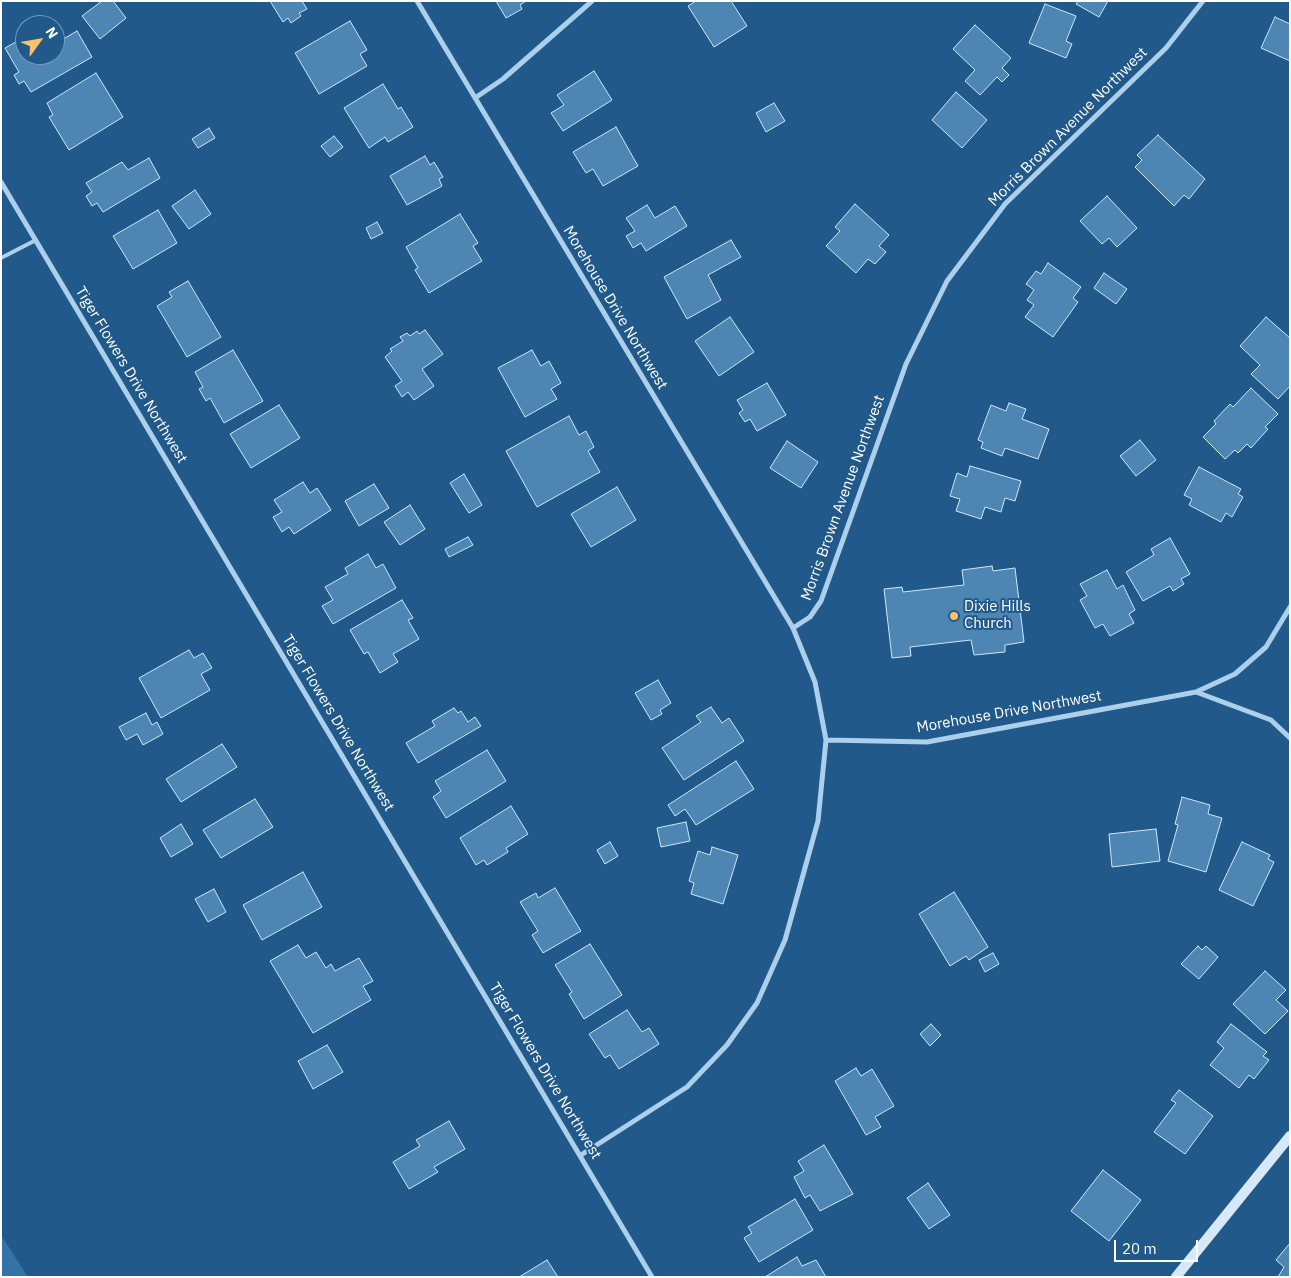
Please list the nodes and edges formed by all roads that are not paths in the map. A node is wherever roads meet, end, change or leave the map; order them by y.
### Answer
1 (417, 1) edge
2 (592, 1) edge
3 (1203, 1) edge
4 (475, 98) junction
5 (1, 182) edge
6 (36, 240) junction
7 (1, 258) edge
8 (1290, 607) edge
9 (793, 628) junction
10 (1196, 692) junction
11 (1290, 738) edge
12 (826, 740) junction
13 (1290, 1136) edge
14 (581, 1155) junction
15 (652, 1277) edge
16 (1176, 1277) edge

1 - 4 street, Morehouse Drive Northwest
2 - 4 street
3 - 9 street, Morris Brown Avenue Northwest
4 - 9 street, Morehouse Drive Northwest
5 - 6 street, Tiger Flowers Drive Northwest
6 - 7 lane
6 - 14 street, Tiger Flowers Drive Northwest
8 - 10 street, Morehouse Drive Northwest
9 - 12 street
10 - 11 street
10 - 12 street, Morehouse Drive Northwest
12 - 14 street
13 - 16 street
14 - 15 street, Tiger Flowers Drive Northwest

